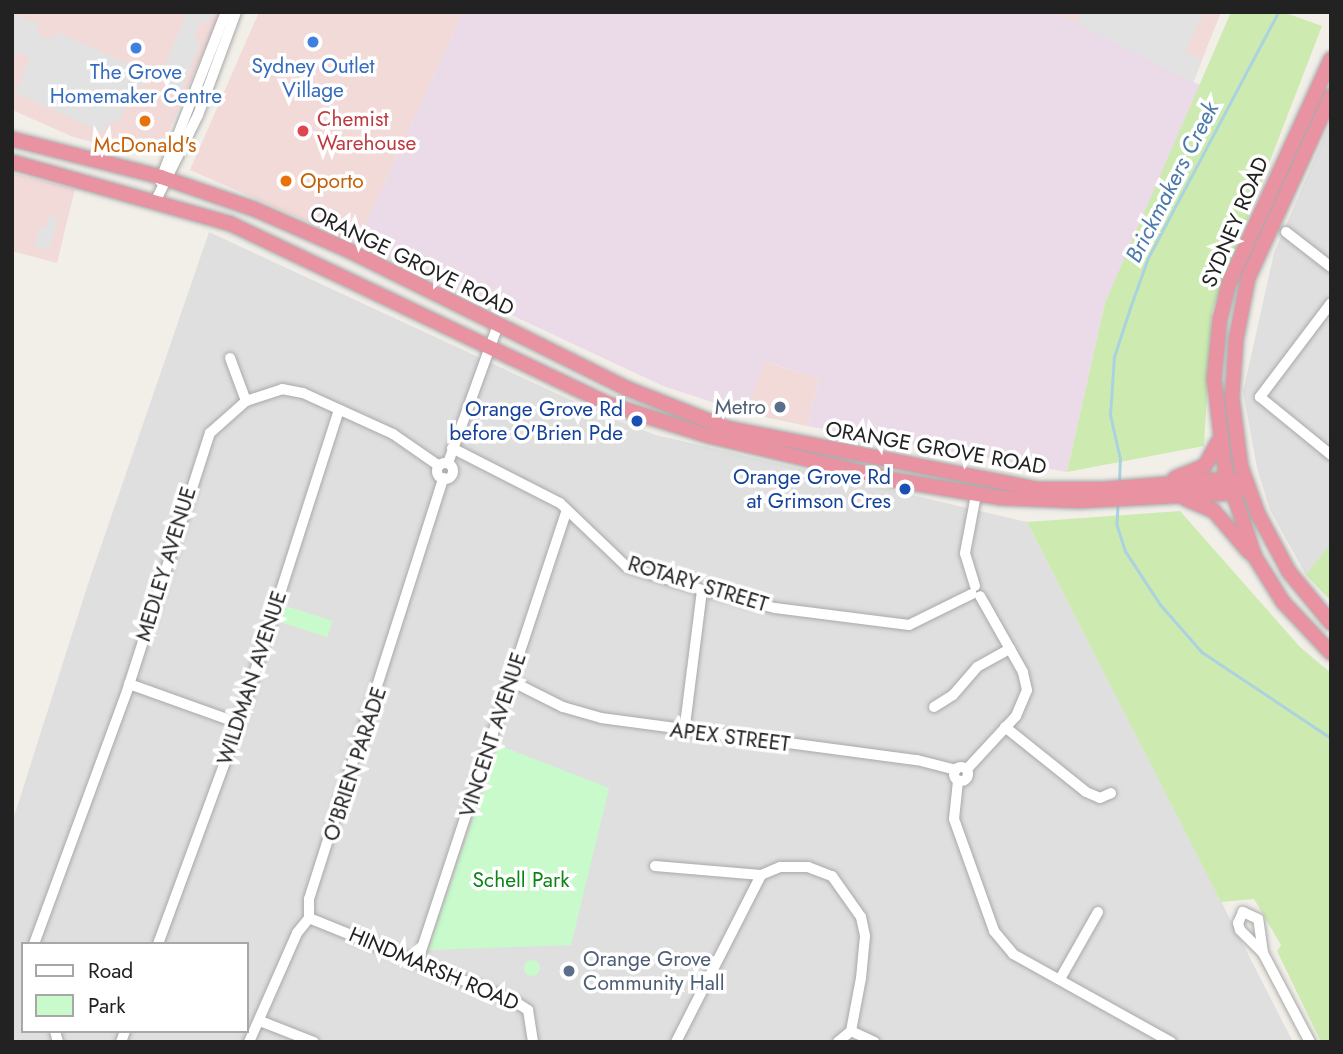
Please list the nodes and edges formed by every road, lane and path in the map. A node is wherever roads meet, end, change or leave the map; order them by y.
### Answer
1 (226, 12) edge
2 (236, 12) edge
3 (1331, 60) edge
4 (1331, 96) edge
5 (12, 139) edge
6 (12, 162) edge
7 (165, 178) junction
8 (156, 200) junction
9 (1286, 232) dead end
10 (1331, 267) edge
11 (1331, 303) edge
12 (498, 326) junction
13 (487, 346) junction
14 (230, 358) dead end
15 (246, 401) junction
16 (339, 410) junction
17 (1218, 439) junction
18 (452, 448) junction
19 (1331, 456) edge
20 (443, 465) junction
21 (1246, 485) junction
22 (1150, 486) junction
23 (1230, 486) junction
24 (1128, 493) junction
25 (1105, 494) junction
26 (976, 495) junction
27 (1176, 496) junction
28 (567, 510) junction
29 (1255, 557) junction
30 (702, 590) junction
31 (976, 592) junction
32 (1331, 623) edge
33 (1010, 649) junction
34 (1331, 653) edge
35 (511, 681) junction
36 (129, 684) junction
37 (934, 707) dead end
38 (238, 723) junction
39 (1005, 727) junction
40 (684, 733) junction
41 (960, 773) junction
42 (1111, 793) dead end
43 (655, 866) dead end
44 (761, 875) junction
45 (1098, 912) dead end
46 (309, 918) junction
47 (35, 942) edge
48 (159, 942) edge
49 (1263, 953) dead end
50 (418, 960) junction
51 (1060, 979) junction
52 (260, 1021) junction
53 (851, 1031) junction
54 (1165, 1041) edge
55 (249, 1042) edge
56 (314, 1042) edge
57 (533, 1042) edge
58 (676, 1042) edge
59 (838, 1042) edge
60 (875, 1042) edge
61 (1310, 1042) edge

1 - 7 street
2 - 7 street
3 - 17 highway, SYDNEY ROAD
4 - 21 highway, SYDNEY ROAD
5 - 7 highway, ORANGE GROVE ROAD
6 - 8 highway, ORANGE GROVE ROAD
7 - 8 street
7 - 12 highway, ORANGE GROVE ROAD
8 - 13 highway, ORANGE GROVE ROAD
9 - 10 street
11 - 19 street
12 - 13 street
12 - 25 highway, ORANGE GROVE ROAD
13 - 18 street
13 - 26 highway, ORANGE GROVE ROAD
14 - 15 street
15 - 16 street, MEDLEY AVENUE
15 - 36 street, MEDLEY AVENUE
16 - 20 street, MEDLEY AVENUE
16 - 38 street, WILDMAN AVENUE
17 - 22 highway
17 - 23 highway, SYDNEY ROAD
18 - 20 street
18 - 28 street, ROTARY STREET
20 - 46 street, O'BRIEN PARADE
21 - 23 highway, ORANGE GROVE ROAD
21 - 32 highway, SYDNEY ROAD
22 - 23 highway, ORANGE GROVE ROAD
22 - 24 highway, ORANGE GROVE ROAD
23 - 27 highway, ORANGE GROVE ROAD
23 - 29 highway, SYDNEY ROAD
24 - 25 highway, ORANGE GROVE ROAD
24 - 27 highway, ORANGE GROVE ROAD
25 - 26 highway, ORANGE GROVE ROAD
26 - 31 street
27 - 29 highway
28 - 30 street, ROTARY STREET
28 - 35 street, VINCENT AVENUE
29 - 34 highway
30 - 31 street, ROTARY STREET
30 - 40 street
31 - 33 street
33 - 37 street
33 - 39 street
35 - 40 street, APEX STREET
35 - 50 street, VINCENT AVENUE
36 - 38 street
36 - 47 street, MEDLEY AVENUE
38 - 48 street, WILDMAN AVENUE
39 - 41 street
39 - 42 street
40 - 41 street, APEX STREET
41 - 51 street
43 - 44 street
44 - 53 street
44 - 58 street
45 - 51 street
46 - 50 street, HINDMARSH ROAD
46 - 52 street, O'BRIEN PARADE
49 - 61 street
50 - 57 street, HINDMARSH ROAD
51 - 54 street
52 - 55 street, O'BRIEN PARADE
52 - 56 street
53 - 59 street
53 - 60 street

